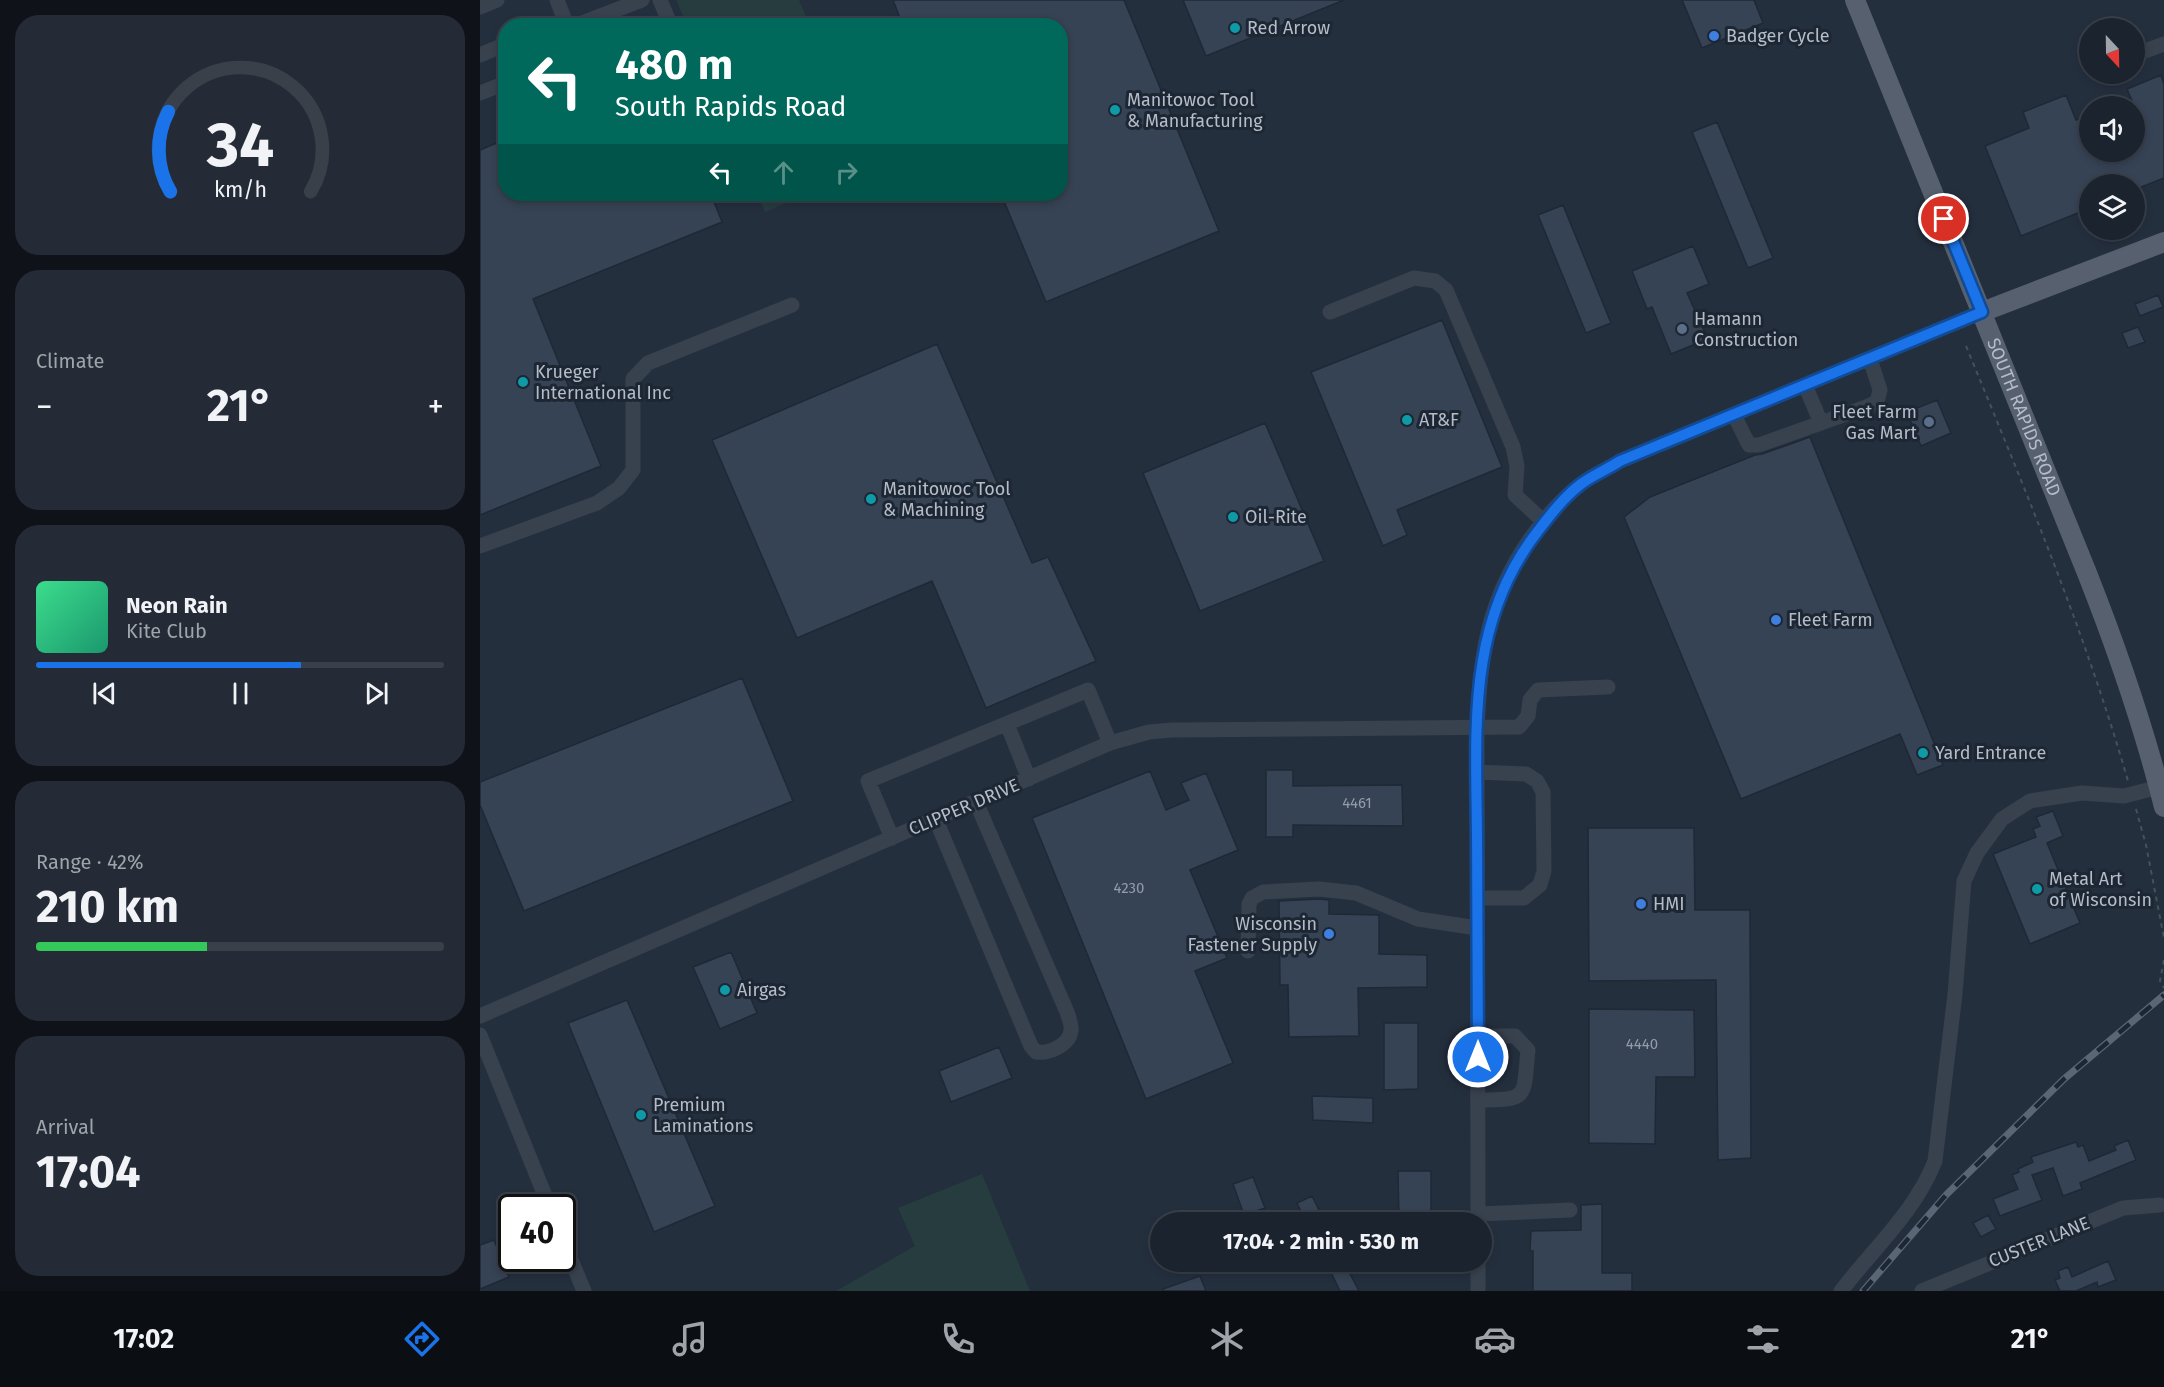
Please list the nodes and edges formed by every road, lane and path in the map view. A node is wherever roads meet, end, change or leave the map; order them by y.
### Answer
1 (496, 0) edge
2 (557, 0) edge
3 (642, 0) edge
4 (660, 0) edge
5 (1856, 0) edge
6 (480, 7) edge
7 (562, 18) edge
8 (584, 18) edge
9 (668, 18) edge
10 (2164, 44) edge
11 (498, 47) edge
12 (2145, 51) edge
13 (480, 55) edge
14 (498, 86) edge
15 (480, 93) edge
16 (2164, 242) edge
17 (792, 305) dead end
18 (1330, 312) dead end
19 (1982, 312) junction
20 (1966, 346) dead end
21 (1870, 359) junction
22 (1805, 385) junction
23 (1734, 415) junction
24 (1821, 423) junction
25 (1544, 522) junction
26 (480, 546) edge
27 (1608, 687) dead end
28 (1006, 724) junction
29 (1477, 728) junction
30 (1110, 743) junction
31 (1477, 772) junction
32 (1029, 778) junction
33 (2159, 787) junction
34 (2132, 794) junction
35 (976, 802) junction
36 (2164, 807) edge
37 (936, 819) junction
38 (892, 838) junction
39 (1477, 898) junction
40 (1477, 928) junction
41 (2164, 938) edge
42 (1248, 951) dead end
43 (2164, 960) edge
44 (2164, 988) edge
45 (480, 1016) edge
46 (480, 1035) edge
47 (1478, 1036) junction
48 (1478, 1100) junction
49 (544, 1194) edge
50 (2160, 1205) dead end
51 (1570, 1210) dead end
52 (1478, 1212) edge
53 (1492, 1217) edge
54 (576, 1272) edge
55 (1478, 1272) edge
56 (584, 1291) edge
57 (1478, 1291) edge
58 (1841, 1291) edge
59 (1922, 1291) edge

1 - 6 street
2 - 7 street
3 - 8 street
4 - 9 street
5 - 19 main road, SOUTH RAPIDS ROAD
10 - 12 street
11 - 13 street
14 - 15 street
16 - 19 main road
17 - 26 street
18 - 25 street
19 - 21 street
19 - 33 main road, SOUTH RAPIDS ROAD
20 - 34 path
21 - 22 street
21 - 24 street
22 - 23 street
22 - 24 street
23 - 24 street
23 - 25 street
25 - 29 street
27 - 29 street, CLIPPER DRIVE
28 - 30 street
28 - 32 street
28 - 38 street
29 - 30 street, CLIPPER DRIVE
29 - 31 street
30 - 32 street, CLIPPER DRIVE
31 - 39 street
31 - 39 street
32 - 35 street, CLIPPER DRIVE
33 - 34 street
33 - 36 main road, SOUTH RAPIDS ROAD
34 - 41 path
34 - 58 street
35 - 37 street, CLIPPER DRIVE
35 - 37 street
37 - 38 street, CLIPPER DRIVE
38 - 45 street, CLIPPER DRIVE
39 - 40 street
40 - 42 street
40 - 47 street
43 - 44 path
46 - 49 street
47 - 48 street
47 - 48 street
48 - 52 street
50 - 59 street, CUSTER LANE
51 - 53 street
54 - 56 street
55 - 57 street

